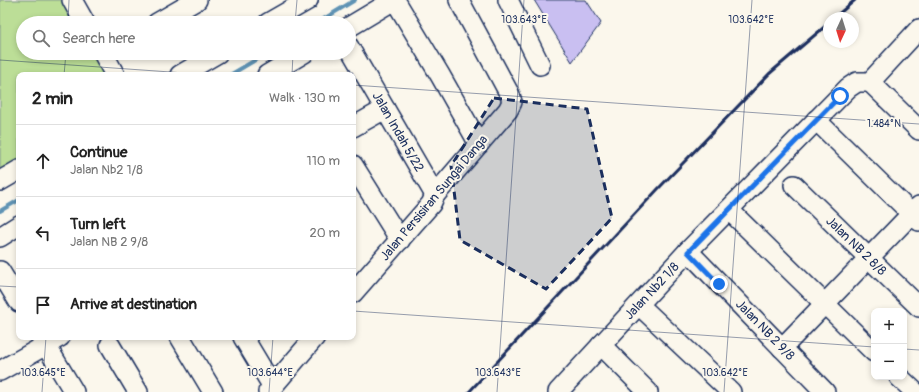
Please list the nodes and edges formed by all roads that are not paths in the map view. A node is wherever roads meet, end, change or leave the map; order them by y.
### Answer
1 (197, 0) edge
2 (308, 0) edge
3 (394, 0) edge
4 (459, 0) edge
5 (508, 0) edge
6 (77, 2) edge
7 (288, 5) edge
8 (82, 16) edge
9 (169, 16) edge
10 (276, 16) edge
11 (356, 23) edge
12 (917, 36) edge
13 (356, 59) edge
14 (108, 60) edge
15 (206, 60) edge
16 (297, 63) edge
17 (540, 65) dead end
18 (114, 72) edge
19 (185, 72) edge
20 (274, 72) edge
21 (870, 82) junction
22 (385, 109) junction
23 (816, 120) junction
24 (356, 126) edge
25 (919, 130) edge
26 (479, 144) junction
27 (356, 170) edge
28 (16, 172) edge
29 (0, 181) edge
30 (794, 185) dead end
31 (435, 195) junction
32 (729, 210) junction
33 (916, 214) edge
34 (16, 227) edge
35 (0, 237) edge
36 (400, 240) junction
37 (688, 252) junction
38 (869, 258) junction
39 (0, 271) edge
40 (356, 288) edge
41 (13, 297) edge
42 (825, 304) junction
43 (639, 305) junction
44 (919, 307) edge
45 (49, 340) edge
46 (182, 340) edge
47 (245, 340) edge
48 (312, 340) edge
49 (110, 345) dead end
50 (601, 345) junction
51 (782, 348) junction
52 (871, 349) edge
53 (0, 371) edge
54 (902, 380) edge
55 (270, 390) edge
56 (561, 391) edge
57 (74, 392) edge
58 (138, 392) edge
59 (212, 392) edge
60 (648, 392) edge
61 (731, 392) edge
62 (825, 392) edge
63 (915, 392) edge

1 - 9 street
2 - 7 street
3 - 11 street
3 - 26 street
4 - 26 street, Jalan Persisiran Sungai Danga
5 - 17 street
6 - 8 street
7 - 10 street
12 - 21 street
13 - 22 street, Jalan Indah 5/22
14 - 18 street
15 - 19 street
16 - 20 street
21 - 23 street, Jalan Nb2 1/8
21 - 25 street
22 - 24 street
22 - 31 street, Jalan Indah 5/22
23 - 32 street, Jalan Nb2 1/8
23 - 33 street
26 - 31 street, Jalan Persisiran Sungai Danga
27 - 36 street
28 - 29 street
30 - 38 street, Jalan NB 2 8/8
31 - 36 street, Jalan Persisiran Sungai Danga
32 - 37 street, Jalan Nb2 1/8
32 - 42 street
33 - 38 street
34 - 35 street
36 - 40 street, Jalan Persisiran Sungai Danga
37 - 43 street, Jalan Nb2 1/8
37 - 51 street, Jalan NB 2 9/8
38 - 42 street
38 - 44 street, Jalan NB 2 8/8
39 - 41 street
42 - 51 street
42 - 52 street
43 - 50 street, Jalan Nb2 1/8
43 - 61 street
45 - 53 street
45 - 57 street
46 - 59 street
47 - 55 street
48 - 55 street
49 - 58 street
50 - 56 street, Jalan Nb2 1/8
50 - 60 street
51 - 62 street, Jalan NB 2 9/8
54 - 63 street

